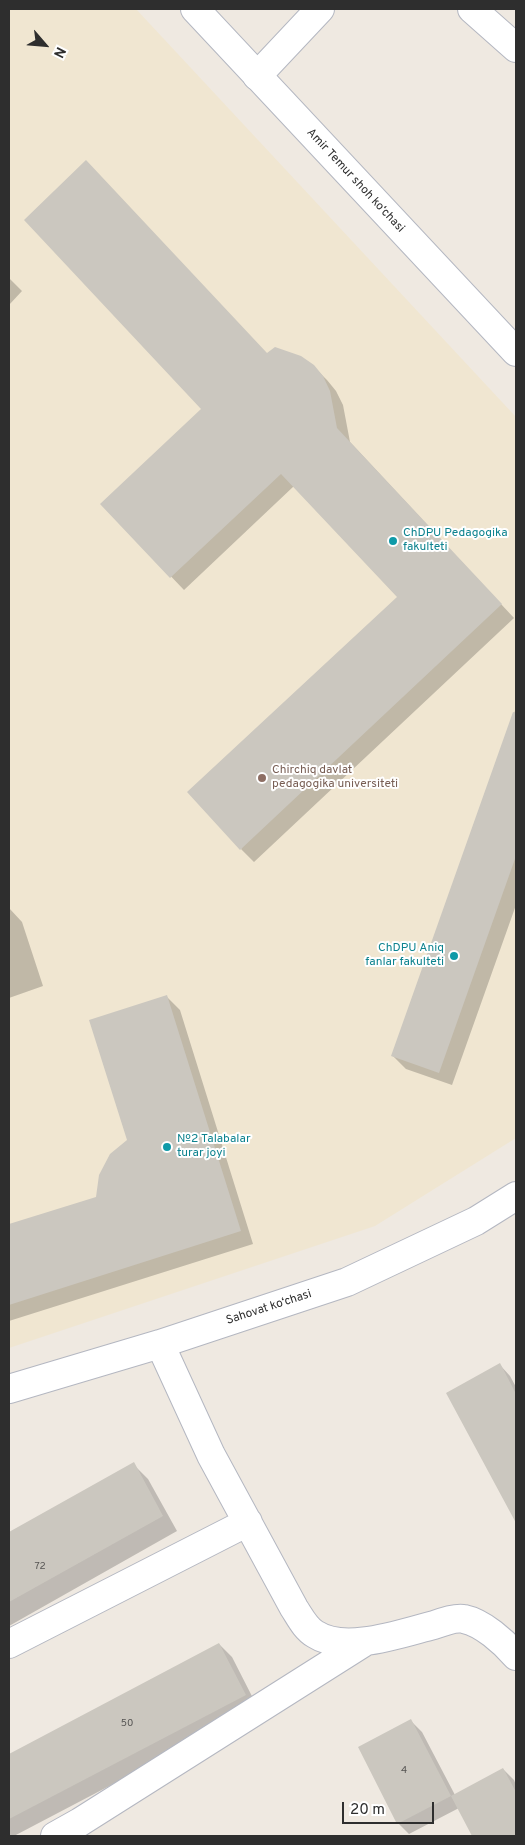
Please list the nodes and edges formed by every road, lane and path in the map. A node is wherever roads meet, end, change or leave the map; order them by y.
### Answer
1 (195, 9) edge
2 (320, 9) edge
3 (472, 9) edge
4 (516, 48) edge
5 (257, 76) junction
6 (516, 352) edge
7 (516, 1196) edge
8 (160, 1344) junction
9 (9, 1389) edge
10 (248, 1522) junction
11 (363, 1642) junction
12 (9, 1644) edge
13 (516, 1656) edge
14 (55, 1836) edge

1 - 5 street, Amir Temur shoh ko‘chasi
2 - 5 street
3 - 4 street
5 - 6 street, Amir Temur shoh ko‘chasi
7 - 8 street, Sahovat ko‘chasi
8 - 9 street, Sahovat ko‘chasi
8 - 10 street
10 - 11 street
10 - 12 street
11 - 13 street
11 - 14 street

